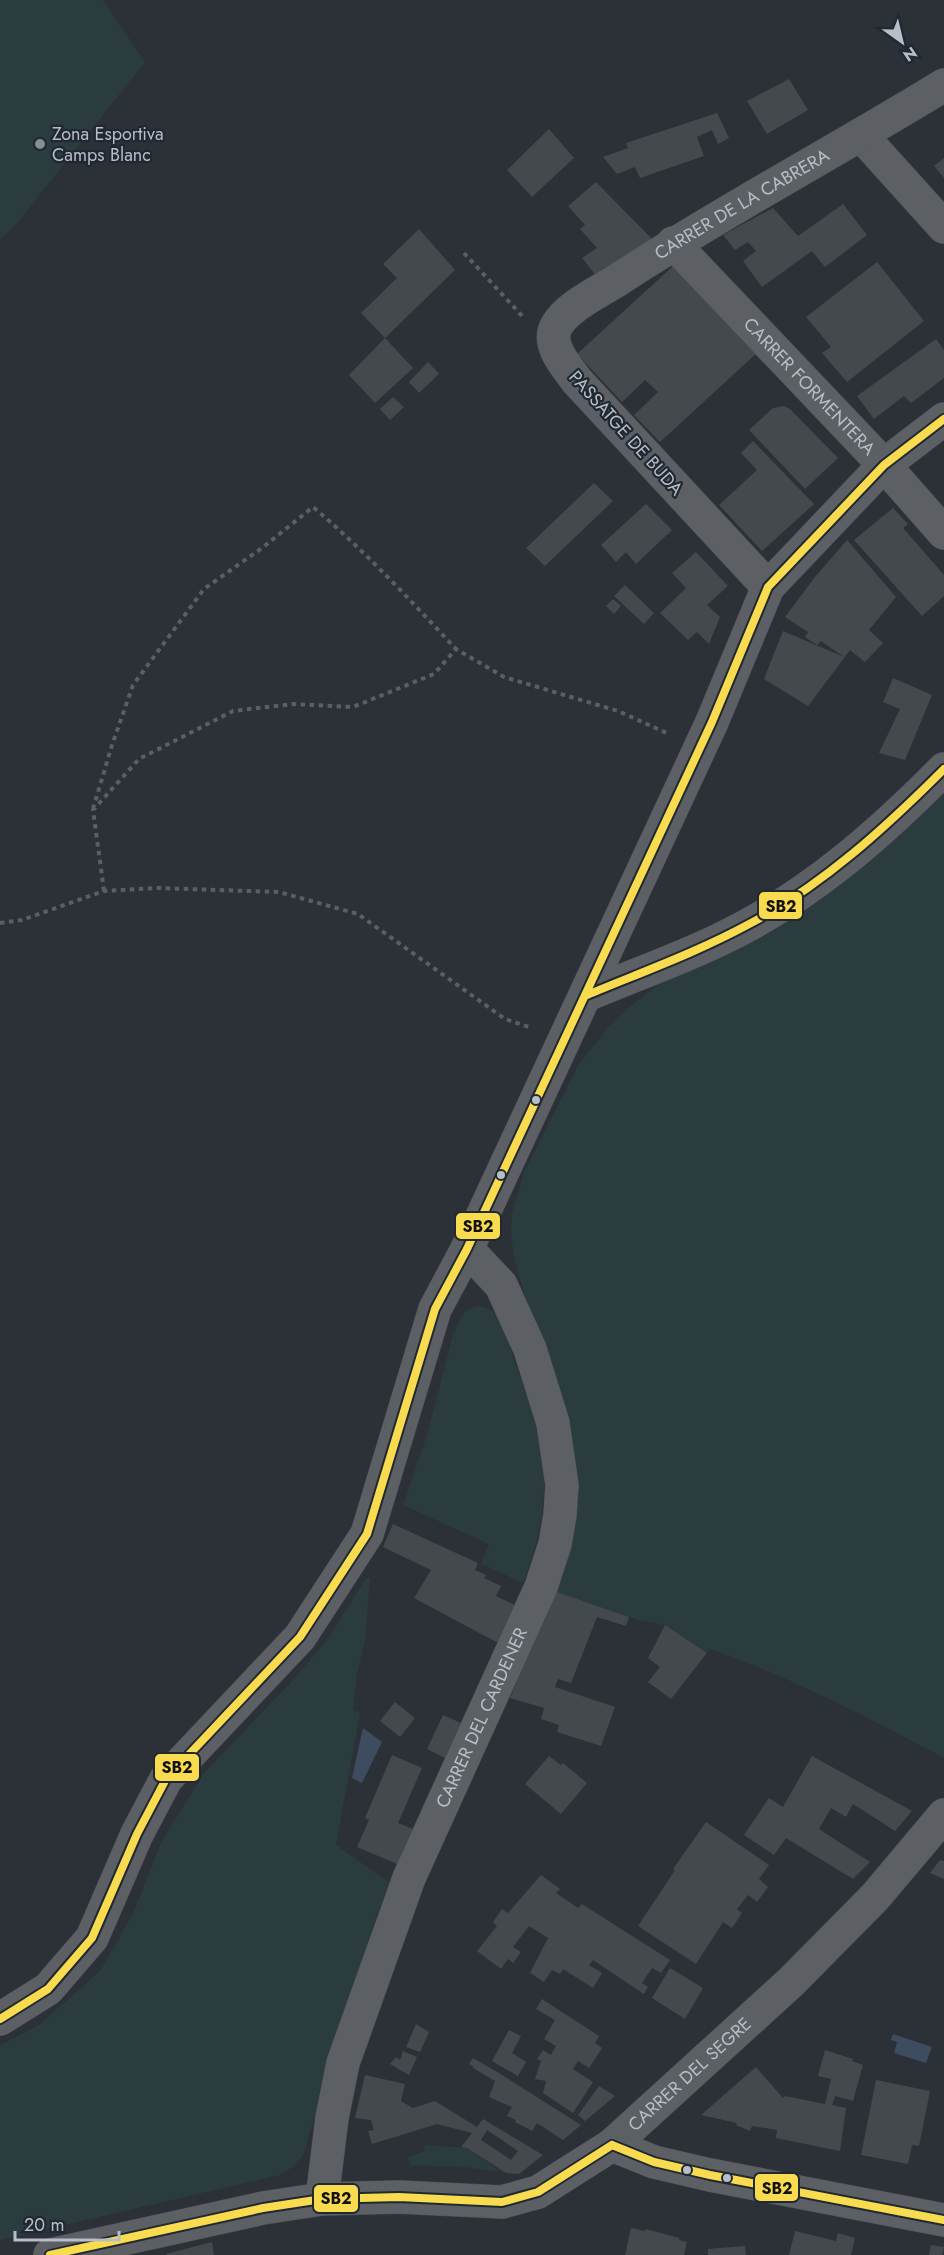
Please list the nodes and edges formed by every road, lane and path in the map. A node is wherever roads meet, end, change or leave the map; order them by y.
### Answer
1 (944, 85) edge
2 (861, 135) junction
3 (944, 227) edge
4 (673, 243) junction
5 (464, 253) dead end
6 (554, 339) junction
7 (944, 419) edge
8 (884, 465) junction
9 (944, 533) edge
10 (768, 587) junction
11 (456, 649) junction
12 (701, 748) junction
13 (944, 769) edge
14 (93, 810) junction
15 (104, 891) junction
16 (0, 923) edge
17 (587, 995) junction
18 (566, 1040) junction
19 (467, 1249) junction
20 (944, 1815) edge
21 (0, 2019) edge
22 (612, 2145) junction
23 (322, 2199) junction
24 (944, 2220) edge
25 (50, 2255) edge

1 - 2 street, CARRER DE LA CABRERA
2 - 3 street
2 - 4 street, CARRER DE LA CABRERA
4 - 6 street, CARRER DE LA CABRERA
4 - 8 street, CARRER FORMENTERA
5 - 6 path
6 - 10 street, PASSATGE DE BUDA
7 - 8 street
8 - 9 street, CARRER FORMENTERA
8 - 10 street
10 - 12 street
11 - 12 path
11 - 14 path
11 - 14 path
12 - 17 street
13 - 17 street
14 - 15 path
15 - 16 path
15 - 18 path
17 - 18 street
18 - 19 street
19 - 21 street
19 - 23 street, CARRER DEL CARDENER
20 - 22 street, CARRER DEL SEGRE
22 - 23 street, CARRER DEL SEGRE
22 - 24 street
23 - 25 street, CARRER DEL SEGRE

